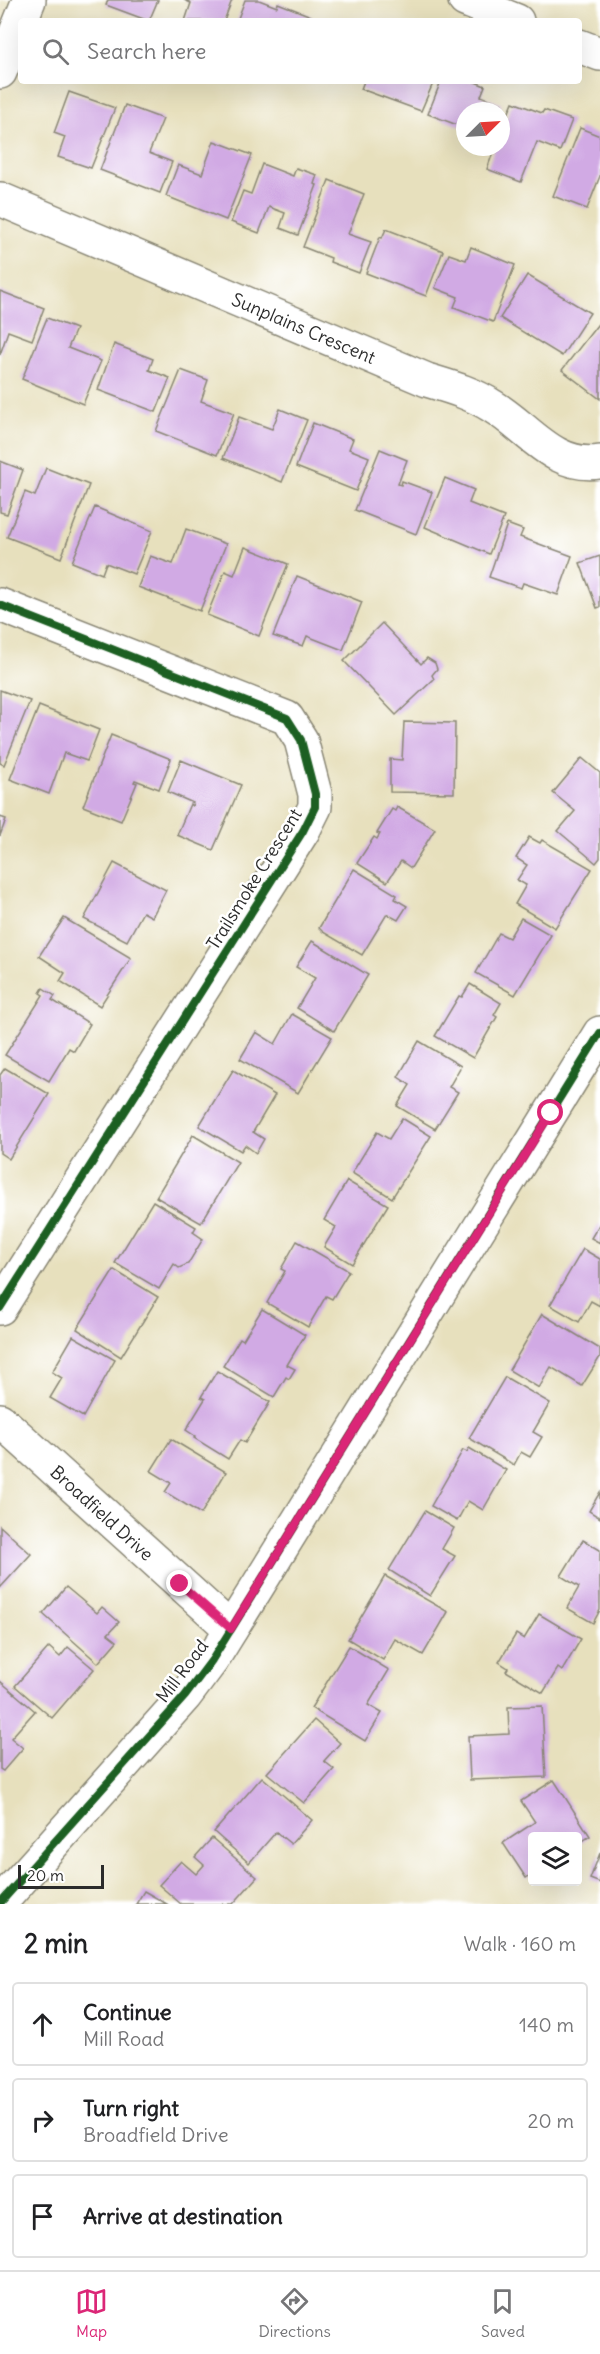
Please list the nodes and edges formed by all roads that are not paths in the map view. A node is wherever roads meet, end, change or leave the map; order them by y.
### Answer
1 (29, 0) edge
2 (465, 0) edge
3 (22, 18) edge
4 (510, 18) edge
5 (18, 27) edge
6 (582, 47) edge
7 (600, 54) edge
8 (0, 72) edge
9 (0, 199) edge
10 (600, 462) edge
11 (0, 605) edge
12 (600, 1033) edge
13 (0, 1308) edge
14 (0, 1420) edge
15 (231, 1629) junction
16 (0, 1903) edge

1 - 3 street
2 - 4 street
5 - 8 street
6 - 7 street
9 - 10 street, Sunplains Crescent
11 - 13 street, Trailsmoke Crescent
12 - 15 street, Mill Road
14 - 15 street, Broadfield Drive
15 - 16 street, Mill Road

